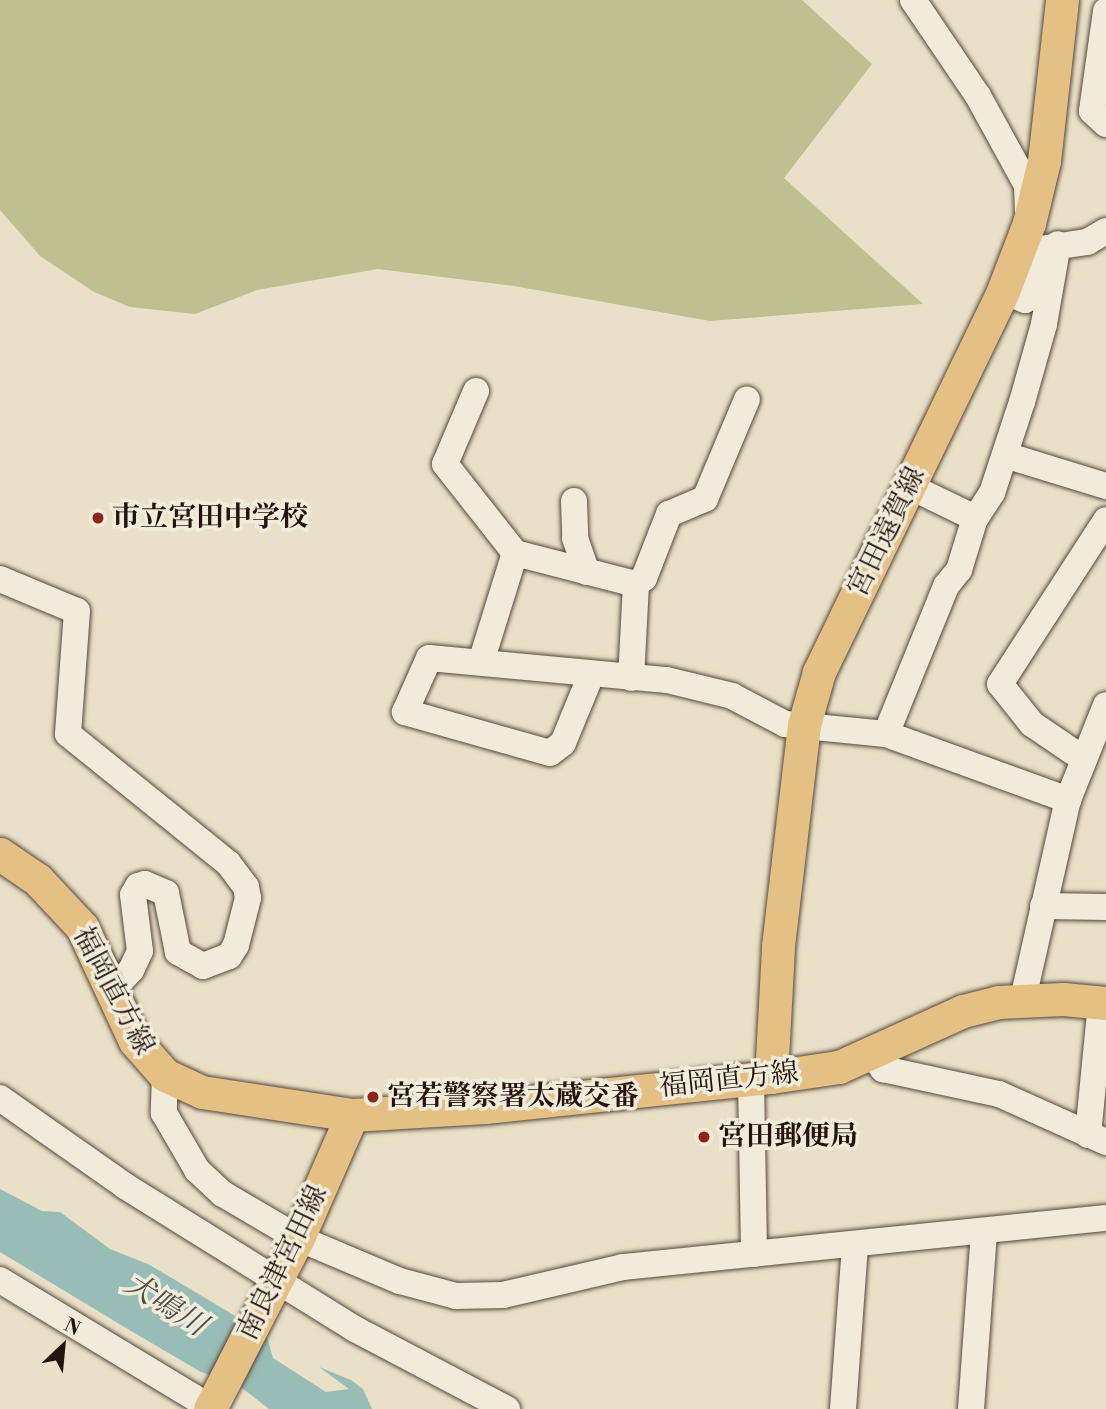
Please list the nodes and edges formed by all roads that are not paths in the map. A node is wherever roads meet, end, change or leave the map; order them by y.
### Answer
1 (913, 0) edge
2 (1062, 0) edge
3 (1106, 11) edge
4 (1106, 124) edge
5 (1029, 223) junction
6 (1106, 232) edge
7 (1058, 244) junction
8 (1003, 291) junction
9 (476, 391) dead end
10 (747, 399) dead end
11 (1005, 455) junction
12 (909, 486) junction
13 (1106, 486) edge
14 (574, 501) dead end
15 (1106, 520) edge
16 (973, 522) junction
17 (515, 553) junction
18 (587, 572) junction
19 (0, 579) edge
20 (636, 584) junction
21 (481, 662) junction
22 (592, 675) junction
23 (631, 678) junction
24 (1106, 705) edge
25 (804, 725) junction
26 (886, 734) junction
27 (1082, 758) junction
28 (1068, 800) junction
29 (0, 854) edge
30 (1043, 906) junction
31 (1106, 907) edge
32 (113, 989) junction
33 (1023, 999) junction
34 (1104, 1003) edge
35 (872, 1054) junction
36 (165, 1075) junction
37 (761, 1078) junction
38 (0, 1098) edge
39 (352, 1115) junction
40 (1097, 1138) edge
41 (1106, 1218) edge
42 (984, 1231) junction
43 (298, 1238) junction
44 (855, 1244) junction
45 (754, 1254) junction
46 (0, 1280) edge
47 (277, 1280) junction
48 (211, 1409) edge
49 (507, 1409) edge
50 (843, 1409) edge
51 (971, 1409) edge

1 - 5 street
2 - 5 main road, 宮田遠賀線
3 - 4 street
5 - 8 main road, 宮田遠賀線
6 - 7 street
7 - 8 street
7 - 11 street
8 - 12 main road, 宮田遠賀線
9 - 17 street
10 - 20 street
11 - 13 street
11 - 16 street
12 - 16 street
12 - 25 main road, 宮田遠賀線
14 - 18 street
15 - 27 street
16 - 26 street
17 - 18 street
17 - 21 street
18 - 20 street
19 - 32 street
20 - 23 street
21 - 22 street
21 - 22 street
22 - 23 street
23 - 25 street
24 - 27 street
25 - 26 street
25 - 37 main road, 宮田遠賀線
26 - 28 street
27 - 28 street
28 - 30 street
29 - 32 main road, 福岡直方線
30 - 31 street
30 - 33 street
32 - 36 main road, 福岡直方線
33 - 34 main road, 福岡直方線
33 - 35 main road, 福岡直方線
34 - 40 street
35 - 37 main road, 福岡直方線
35 - 40 street
36 - 39 main road, 福岡直方線
36 - 43 street
37 - 39 main road, 福岡直方線
37 - 45 street
38 - 47 street
39 - 43 main road, 南良津宮田線
41 - 42 street
42 - 44 street
42 - 51 street
43 - 45 street
43 - 47 main road, 南良津宮田線
44 - 45 street
44 - 50 street
46 - 48 street
47 - 48 main road, 南良津宮田線
47 - 49 street

